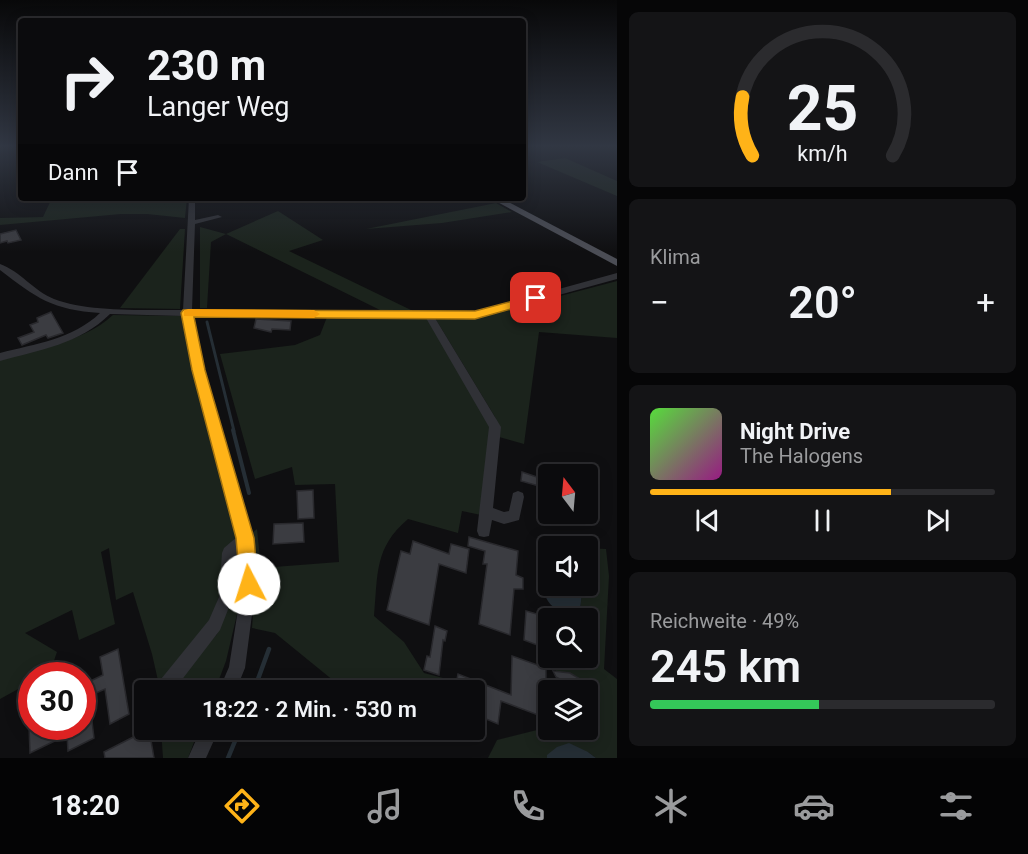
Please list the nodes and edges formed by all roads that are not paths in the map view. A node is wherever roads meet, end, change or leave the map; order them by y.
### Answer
1 (192, 201) edge
2 (500, 201) edge
3 (218, 217) dead end
4 (190, 223) junction
5 (617, 263) edge
6 (0, 266) edge
7 (617, 276) edge
8 (108, 312) junction
9 (187, 313) junction
10 (429, 315) junction
11 (0, 357) edge
12 (518, 497) dead end
13 (485, 512) junction
14 (484, 531) dead end
15 (245, 538) junction
16 (171, 680) edge
17 (232, 680) edge
18 (205, 740) edge
19 (197, 758) edge

1 - 4 street
2 - 5 main road
3 - 4 street
4 - 9 street
6 - 8 street
7 - 10 street
8 - 9 street
8 - 11 street
9 - 10 street
9 - 15 street
10 - 13 street
12 - 13 street
13 - 14 street
15 - 16 street
15 - 17 street
18 - 19 street

